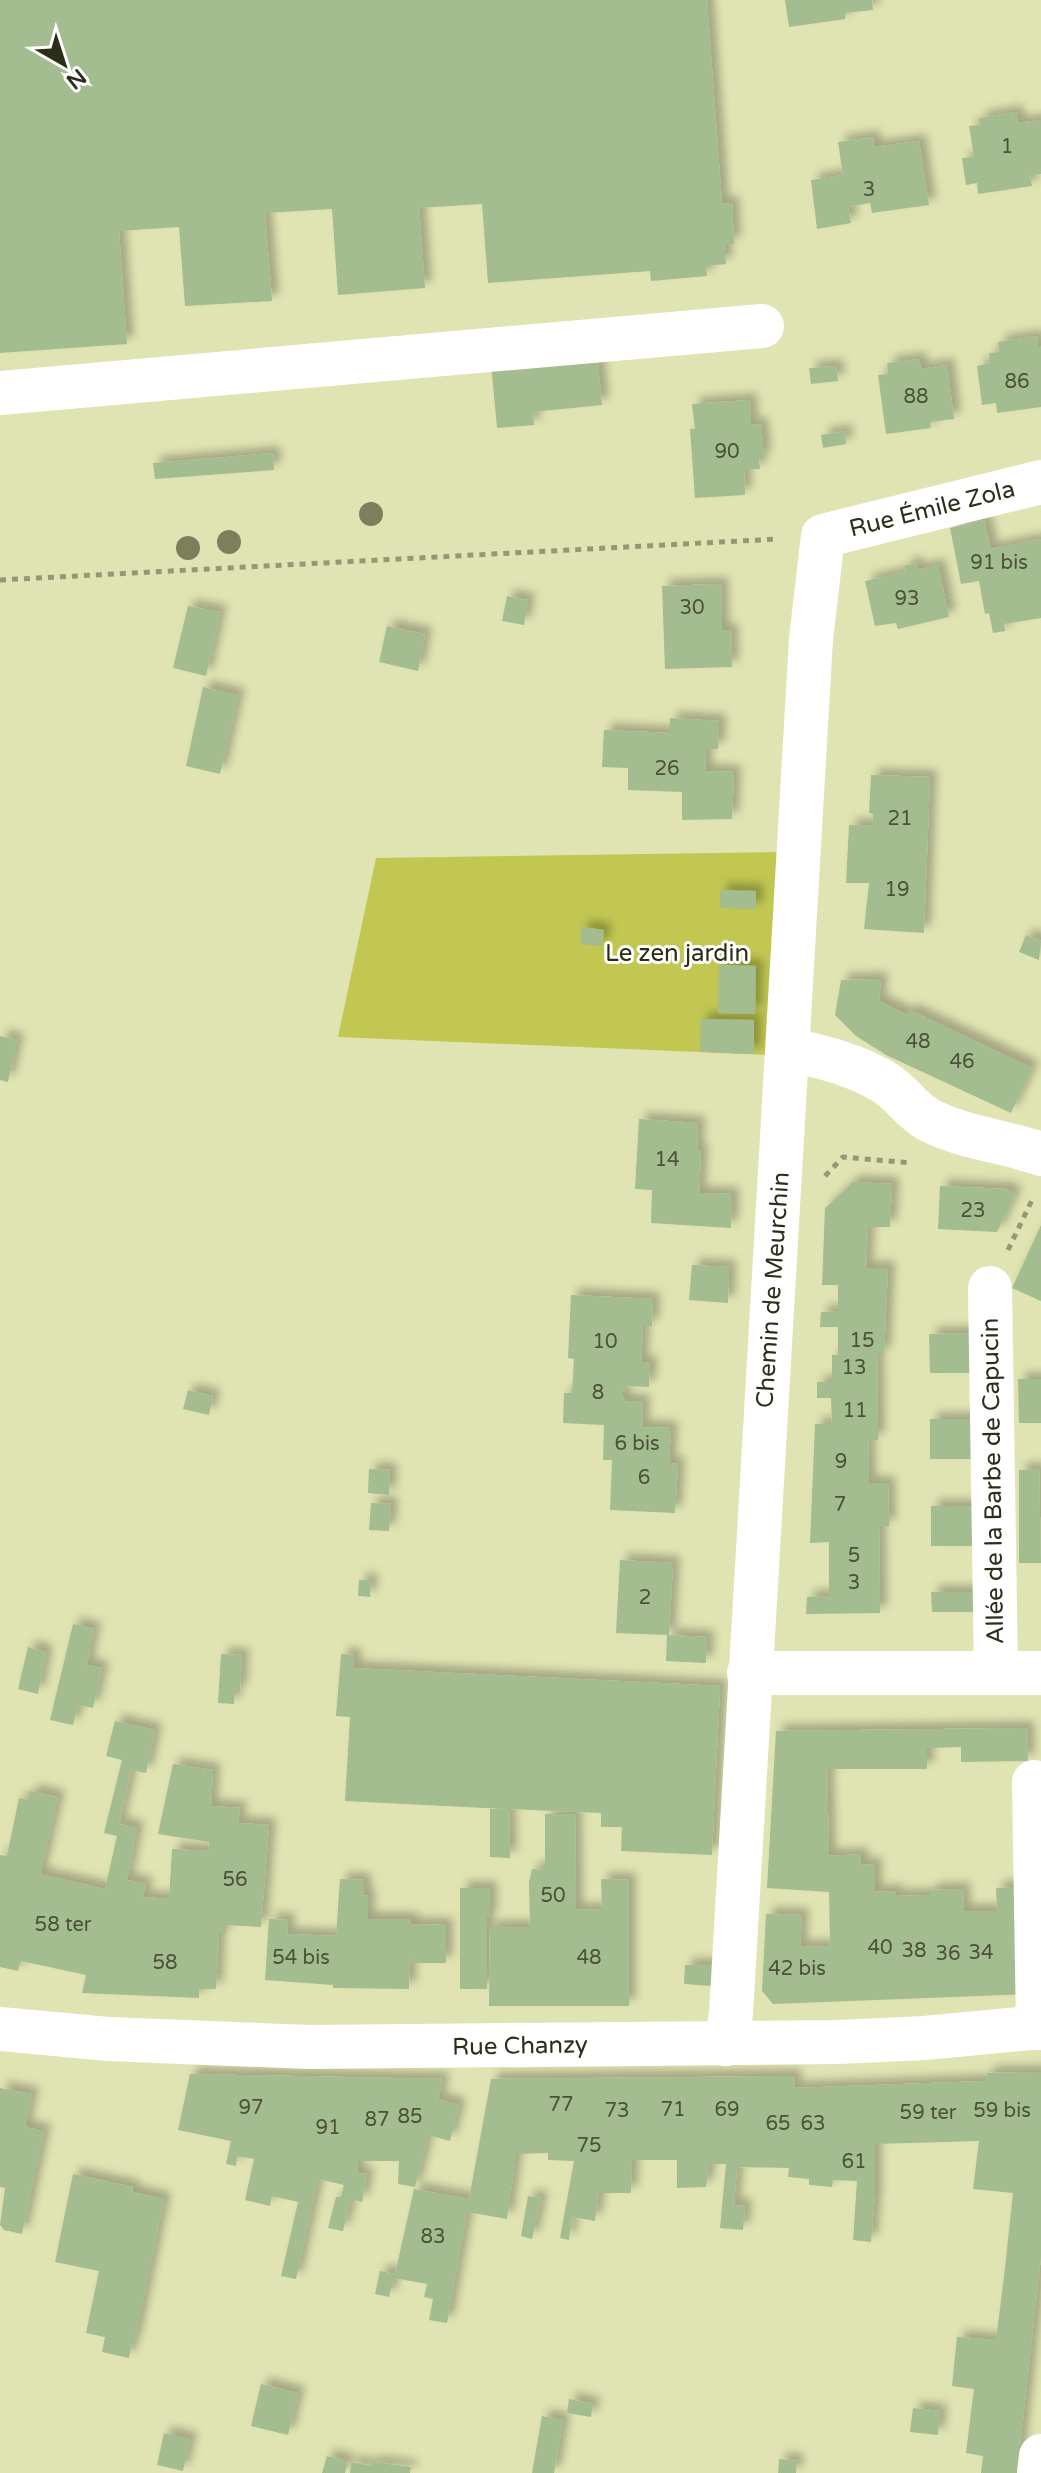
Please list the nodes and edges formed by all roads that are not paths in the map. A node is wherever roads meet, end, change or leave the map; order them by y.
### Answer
1 (762, 326) dead end
2 (0, 393) edge
3 (1041, 482) edge
4 (823, 536) joint
5 (788, 1049) junction
6 (1040, 1169) edge
7 (990, 1288) road end
8 (749, 1673) junction
9 (996, 1673) junction
10 (1041, 1673) edge
11 (1034, 1782) dead end
12 (1039, 2028) edge
13 (0, 2029) edge
14 (726, 2044) junction
15 (1041, 2456) edge
16 (1039, 2473) edge

1 - 2 street
3 - 4 street, Rue Émile Zola
4 - 5 street, Chemin de Meurchin
5 - 6 street
5 - 8 street, Chemin de Meurchin
7 - 9 street, Allée de la Barbe de Capucin
8 - 9 street, Allée de la Barbe de Capucin
8 - 14 street, Chemin de Meurchin
9 - 10 street, Allée de la Barbe de Capucin
11 - 12 street
12 - 14 street, Rue Chanzy
13 - 14 street, Rue Chanzy
15 - 16 street

